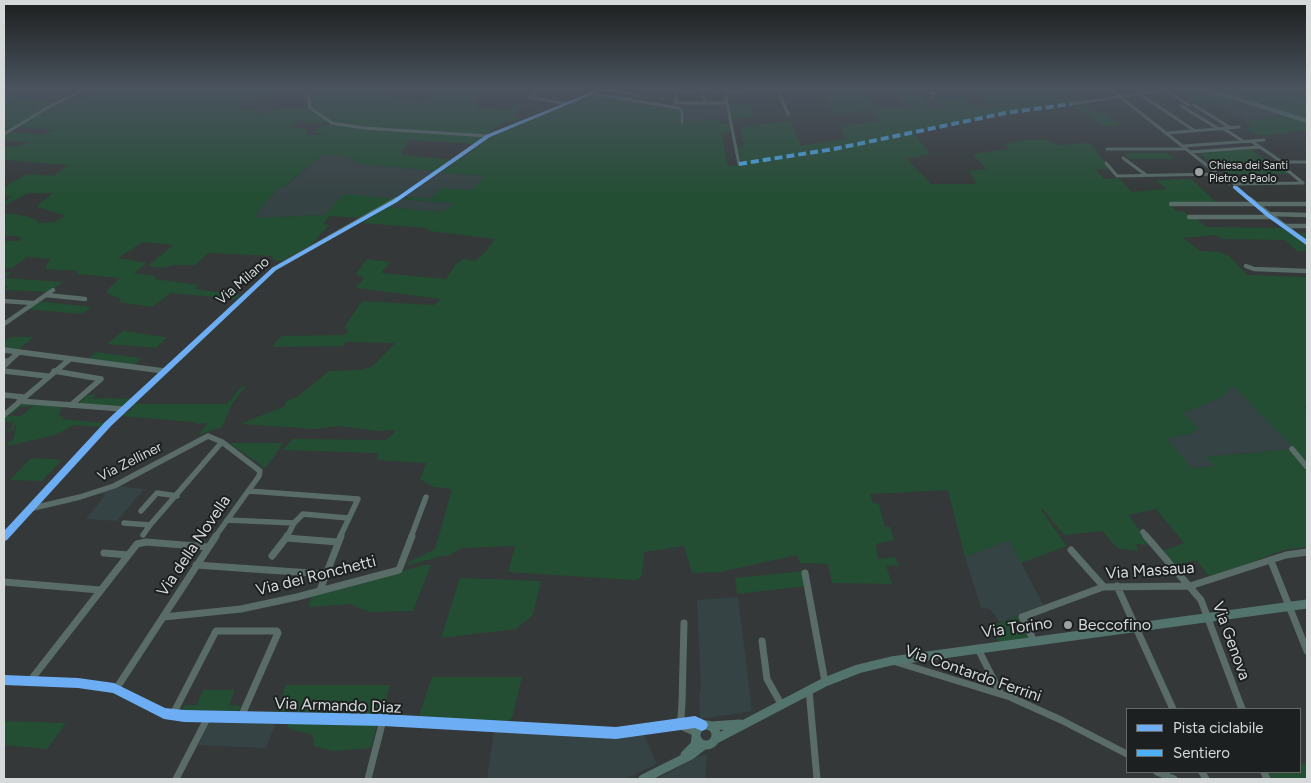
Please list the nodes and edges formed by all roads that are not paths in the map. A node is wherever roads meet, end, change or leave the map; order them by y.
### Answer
1 (20, 125) edge
2 (342, 125) edge
3 (517, 125) edge
4 (731, 125) edge
5 (1157, 125) edge
6 (1185, 125) edge
7 (1211, 125) edge
8 (1225, 125) edge
9 (1230, 128) junction
10 (1239, 128) dead end
11 (1218, 129) junction
12 (1224, 129) junction
13 (1195, 131) junction
14 (1168, 133) junction
15 (4, 134) edge
16 (488, 136) junction
17 (1264, 140) dead end
18 (1244, 141) junction
19 (1251, 141) junction
20 (1185, 147) junction
21 (1260, 147) junction
22 (1107, 149) dead end
23 (1191, 152) junction
24 (1123, 158) dead end
25 (1282, 162) junction
26 (1307, 162) edge
27 (1106, 163) dead end
28 (739, 164) dead end
29 (1217, 174) junction
30 (1146, 175) junction
31 (1232, 185) junction
32 (1171, 204) dead end
33 (1256, 204) junction
34 (1307, 204) edge
35 (1307, 215) edge
36 (1269, 216) junction
37 (1189, 217) dead end
38 (1285, 226) junction
39 (1307, 226) edge
40 (1307, 243) edge
41 (1246, 266) dead end
42 (1307, 271) edge
43 (53, 290) dead end
44 (46, 294) junction
45 (85, 298) dead end
46 (4, 301) edge
47 (33, 303) junction
48 (4, 324) edge
49 (4, 350) edge
50 (19, 352) junction
51 (70, 359) junction
52 (6, 361) edge
53 (4, 366) edge
54 (4, 371) edge
55 (54, 371) junction
56 (164, 371) junction
57 (47, 376) junction
58 (4, 395) edge
59 (21, 399) junction
60 (71, 405) junction
61 (123, 409) junction
62 (4, 415) edge
63 (210, 436) joint
64 (222, 442) junction
65 (1292, 449) dead end
66 (1307, 467) edge
67 (248, 491) junction
68 (177, 496) junction
69 (426, 497) dead end
70 (29, 509) junction
71 (141, 511) dead end
72 (348, 518) junction
73 (227, 520) junction
74 (124, 523) dead end
75 (294, 523) junction
76 (150, 525) junction
77 (1143, 532) dead end
78 (143, 535) dead end
79 (4, 537) edge
80 (286, 538) junction
81 (338, 542) junction
82 (208, 547) junction
83 (1072, 550) dead end
84 (1307, 552) edge
85 (104, 553) dead end
86 (128, 555) junction
87 (272, 556) dead end
88 (1271, 561) junction
89 (196, 565) junction
90 (805, 573) dead end
91 (325, 574) junction
92 (4, 582) edge
93 (1117, 586) junction
94 (1190, 586) junction
95 (1104, 587) junction
96 (100, 590) junction
97 (320, 590) junction
98 (1307, 604) edge
99 (1290, 606) junction
100 (164, 617) junction
101 (1208, 617) junction
102 (684, 623) dead end
103 (1135, 627) junction
104 (762, 641) dead end
105 (1034, 641) junction
106 (978, 649) junction
107 (1307, 650) edge
108 (891, 661) junction
109 (4, 680) edge
110 (30, 681) junction
111 (825, 682) junction
112 (116, 689) junction
113 (808, 689) junction
114 (1001, 694) junction
115 (781, 704) junction
116 (1173, 708) edge
117 (1242, 708) edge
118 (173, 714) junction
119 (208, 717) junction
120 (241, 717) junction
121 (383, 720) junction
122 (744, 724) junction
123 (678, 726) junction
124 (702, 733) junction
125 (716, 739) junction
126 (1126, 753) edge
127 (1161, 775) edge
128 (176, 779) edge
129 (368, 779) edge
130 (643, 779) edge
131 (817, 779) edge
132 (1174, 779) edge

1 - 15 street
2 - 16 street
3 - 16 street, Via Milano
4 - 28 street
5 - 14 street
6 - 13 street
7 - 11 street
8 - 9 street
9 - 10 street
9 - 12 street
11 - 12 street
11 - 13 street
12 - 18 street
13 - 14 street
14 - 20 street
16 - 56 street, Via Milano
17 - 19 street
18 - 19 street
18 - 20 street
19 - 21 street
20 - 22 street
20 - 23 street
21 - 23 street
21 - 25 street
23 - 29 street
24 - 30 street
25 - 26 street
25 - 31 street
27 - 30 street
29 - 30 street
29 - 31 street
31 - 33 street
32 - 33 street
33 - 34 street
33 - 36 street
35 - 36 street
36 - 37 street
36 - 38 street
38 - 39 street
38 - 40 street
41 - 42 street
43 - 44 street
44 - 45 street
44 - 47 street
46 - 47 street
47 - 48 street
49 - 50 street
50 - 51 street
50 - 52 street
51 - 55 street
51 - 56 street
52 - 53 street
54 - 57 street
55 - 57 street
55 - 60 street
56 - 61 street, Via Milano
57 - 59 street
58 - 59 street
59 - 60 street
59 - 62 street
60 - 61 street
61 - 70 street, Via Milano
63 - 64 street, Via della Novella
63 - 70 street, Via Zelliner
64 - 67 street, Via della Novella
64 - 68 street
65 - 66 street
67 - 72 street
67 - 73 street, Via della Novella
68 - 71 street
68 - 76 street
69 - 97 street, Via dei Ronchetti
70 - 79 street, Via Milano
72 - 75 street
72 - 81 street
73 - 75 street
73 - 82 street, Via della Novella
74 - 76 street
75 - 80 street
76 - 78 street
77 - 94 street, Via Genova
80 - 81 street
80 - 87 street
81 - 91 street
82 - 86 street
82 - 89 street, Via della Novella
83 - 95 street
84 - 88 street, Via Massaua
85 - 86 street
86 - 96 street
88 - 94 street, Via Massaua
88 - 99 street
89 - 91 street
89 - 100 street, Via della Novella
90 - 111 street
91 - 97 street
92 - 96 street
93 - 94 street, Via Massaua
93 - 95 street, Via Massaua
93 - 103 street
94 - 101 street, Via Genova
95 - 105 street, Via Massaua
96 - 110 street
97 - 100 street, Via dei Ronchetti
98 - 99 main road, Via Torino
99 - 101 main road, Via Torino
99 - 107 street
100 - 112 street, Via della Novella
101 - 103 main road, Via Torino
101 - 117 street, Via Genova
102 - 123 street
103 - 105 main road, Via Torino
103 - 116 street
104 - 115 street
105 - 106 main road, Via Torino
106 - 108 main road, Via Torino
106 - 114 street
108 - 111 main road, Via Torino
108 - 114 street, Via Contardo Ferrini
109 - 110 street, Via Armando Diaz
110 - 112 street, Via Armando Diaz
111 - 113 main road, Via Torino
112 - 118 street, Via Armando Diaz
113 - 115 main road, Via Torino
113 - 131 street
114 - 126 street, Via Contardo Ferrini
115 - 122 main road, Via Torino
118 - 119 street, Via Armando Diaz
118 - 120 street
119 - 120 street, Via Armando Diaz
119 - 128 street
120 - 121 street, Via Armando Diaz
121 - 123 street, Via Armando Diaz
121 - 129 street
122 - 124 main road, Via Torino
122 - 125 main road, Via Torino
123 - 124 street, Via Armando Diaz
124 - 125 main road
124 - 125 main road, Via Torino
124 - 130 main road, Via Torino
127 - 132 street

